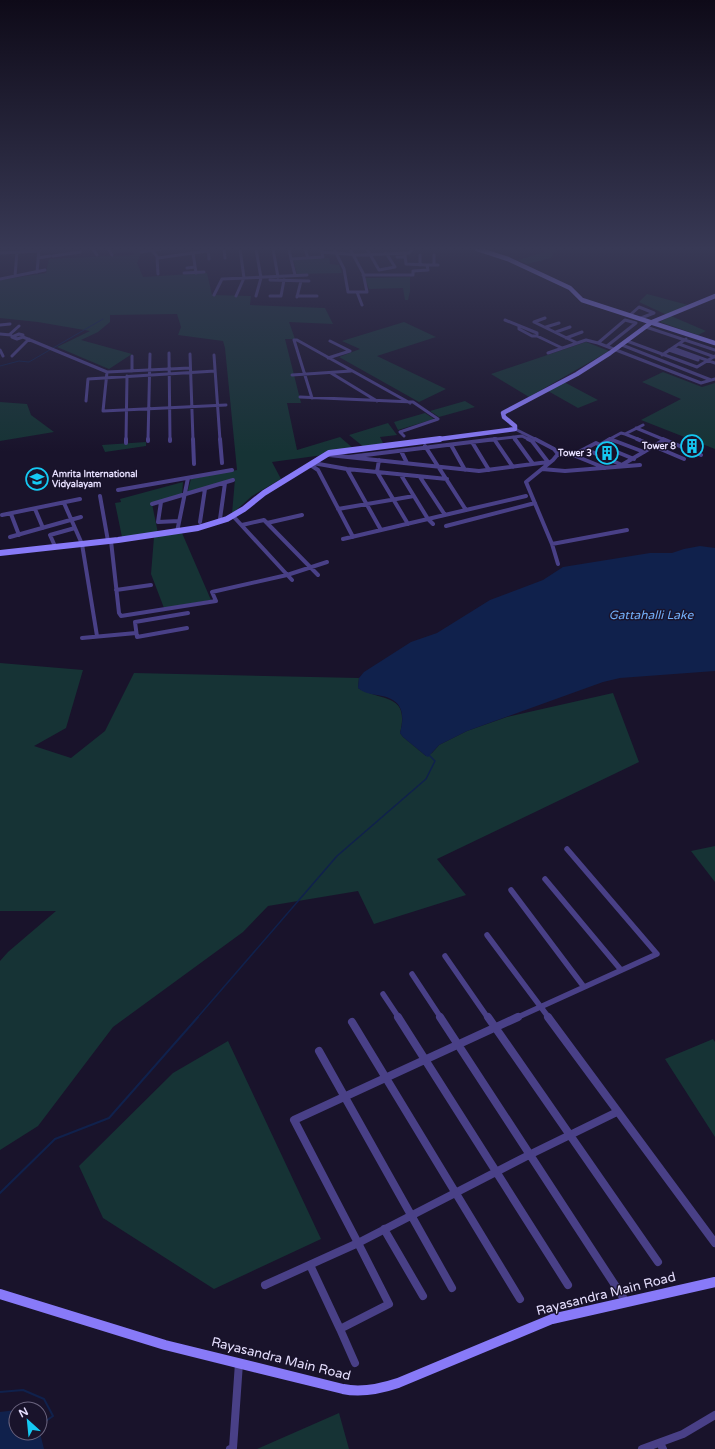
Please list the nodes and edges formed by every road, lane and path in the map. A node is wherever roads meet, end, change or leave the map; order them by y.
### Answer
1 (640, 317) edge
2 (646, 317) edge
3 (665, 317) edge
4 (545, 318) dead end
5 (643, 318) junction
6 (505, 320) dead end
7 (652, 322) junction
8 (560, 323) dead end
9 (636, 323) junction
10 (10, 324) dead end
11 (0, 325) edge
12 (19, 326) dead end
13 (546, 327) junction
14 (570, 327) dead end
15 (646, 327) junction
16 (556, 332) junction
17 (582, 332) dead end
18 (0, 334) edge
19 (608, 334) junction
20 (11, 335) junction
21 (692, 335) junction
22 (619, 337) junction
23 (566, 338) junction
24 (29, 339) junction
25 (628, 340) junction
26 (685, 340) junction
27 (330, 341) dead end
28 (577, 343) junction
29 (598, 343) junction
30 (715, 343) edge
31 (679, 344) junction
32 (622, 345) junction
33 (607, 346) junction
34 (562, 348) junction
35 (673, 348) junction
36 (0, 350) edge
37 (615, 350) junction
38 (669, 350) junction
39 (715, 350) edge
40 (169, 353) dead end
41 (548, 353) dead end
42 (150, 354) dead end
43 (190, 354) dead end
44 (663, 354) junction
45 (214, 355) dead end
46 (3, 356) dead end
47 (12, 356) dead end
48 (132, 356) dead end
49 (715, 356) edge
50 (328, 358) junction
51 (656, 359) junction
52 (698, 360) dead end
53 (708, 360) junction
54 (649, 363) junction
55 (715, 363) edge
56 (190, 368) junction
57 (170, 369) junction
58 (150, 370) junction
59 (132, 371) junction
60 (215, 371) junction
61 (352, 371) junction
62 (107, 372) junction
63 (190, 373) junction
64 (330, 373) junction
65 (170, 374) junction
66 (305, 374) junction
67 (150, 375) junction
68 (292, 375) dead end
69 (127, 376) junction
70 (107, 377) junction
71 (713, 379) edge
72 (300, 397) dead end
73 (312, 398) junction
74 (86, 401) dead end
75 (378, 401) junction
76 (410, 403) junction
77 (217, 405) junction
78 (226, 405) dead end
79 (192, 406) junction
80 (170, 408) junction
81 (149, 409) junction
82 (126, 410) junction
83 (643, 425) dead end
84 (515, 428) junction
85 (636, 428) junction
86 (625, 434) junction
87 (404, 436) dead end
88 (513, 437) junction
89 (494, 439) junction
90 (610, 439) junction
91 (664, 440) junction
92 (148, 441) dead end
93 (170, 441) dead end
94 (422, 442) junction
95 (472, 442) junction
96 (126, 443) dead end
97 (451, 445) junction
98 (600, 445) junction
99 (654, 446) junction
100 (426, 448) junction
101 (585, 449) junction
102 (401, 451) junction
103 (644, 452) junction
104 (330, 455) dead end
105 (560, 455) junction
106 (573, 455) junction
107 (701, 455) dead end
108 (349, 457) junction
109 (634, 458) junction
110 (684, 458) dead end
111 (379, 460) junction
112 (222, 463) dead end
113 (407, 463) junction
114 (194, 464) dead end
115 (311, 464) junction
116 (533, 464) junction
117 (640, 464) dead end
118 (622, 465) junction
119 (440, 467) junction
120 (513, 467) junction
121 (617, 467) junction
122 (605, 468) junction
123 (542, 469) junction
124 (232, 470) dead end
125 (347, 470) junction
126 (465, 470) junction
127 (489, 470) junction
128 (377, 472) junction
129 (401, 475) junction
130 (420, 477) junction
131 (188, 478) junction
132 (447, 479) junction
133 (233, 480) dead end
134 (225, 483) junction
135 (205, 489) junction
136 (118, 490) dead end
137 (184, 495) junction
138 (100, 496) dead end
139 (414, 496) junction
140 (526, 496) dead end
141 (80, 499) dead end
142 (393, 500) junction
143 (161, 502) junction
144 (64, 503) junction
145 (535, 503) junction
146 (152, 504) dead end
147 (366, 504) junction
148 (36, 508) junction
149 (338, 509) junction
150 (466, 510) junction
151 (11, 514) junction
152 (2, 515) dead end
153 (302, 515) dead end
154 (445, 515) junction
155 (233, 516) junction
156 (81, 517) dead end
157 (220, 519) dead end
158 (428, 519) junction
159 (71, 520) junction
160 (179, 521) junction
161 (200, 522) dead end
162 (267, 523) junction
163 (408, 524) junction
164 (433, 524) dead end
165 (242, 526) junction
166 (446, 526) dead end
167 (43, 528) junction
168 (75, 528) junction
169 (381, 530) junction
170 (628, 530) dead end
171 (177, 532) junction
172 (19, 535) junction
173 (353, 537) junction
174 (10, 538) dead end
175 (343, 539) dead end
176 (109, 541) junction
177 (54, 544) dead end
178 (82, 544) junction
179 (552, 544) junction
180 (0, 553) edge
181 (327, 562) dead end
182 (558, 564) dead end
183 (310, 567) junction
184 (287, 575) junction
185 (318, 575) dead end
186 (292, 580) dead end
187 (151, 584) dead end
188 (116, 590) junction
189 (188, 613) dead end
190 (187, 628) dead end
191 (136, 633) junction
192 (97, 636) junction
193 (82, 638) dead end
194 (567, 849) dead end
195 (545, 879) dead end
196 (511, 890) dead end
197 (487, 935) dead end
198 (445, 956) dead end
199 (621, 970) junction
200 (412, 974) dead end
201 (584, 987) junction
202 (383, 994) dead end
203 (540, 1007) junction
204 (352, 1022) dead end
205 (496, 1027) junction
206 (459, 1044) junction
207 (319, 1051) dead end
208 (426, 1059) junction
209 (386, 1077) junction
210 (345, 1096) junction
211 (617, 1112) junction
212 (569, 1135) junction
213 (529, 1155) junction
214 (495, 1172) junction
215 (455, 1193) junction
216 (412, 1215) junction
217 (384, 1229) junction
218 (358, 1242) junction
219 (715, 1243) edge
220 (658, 1262) dead end
221 (310, 1264) junction
222 (715, 1282) edge
223 (264, 1285) dead end
224 (568, 1285) dead end
225 (452, 1288) dead end
226 (0, 1294) edge
227 (423, 1296) dead end
228 (520, 1299) dead end
229 (626, 1302) junction
230 (340, 1330) junction
231 (239, 1363) junction
232 (355, 1363) dead end
233 (715, 1415) edge
234 (662, 1446) edge
235 (230, 1449) edge
236 (642, 1449) edge

1 - 5 street
2 - 5 street
3 - 7 street
4 - 13 street
5 - 7 street
5 - 9 street
6 - 34 street
7 - 15 street
7 - 21 street
8 - 13 street
9 - 19 street
9 - 22 street
10 - 11 street
12 - 20 street
13 - 16 street
14 - 16 street
15 - 25 street
15 - 26 street
16 - 23 street
17 - 23 street
18 - 20 street
19 - 22 street
19 - 29 street
20 - 24 street
21 - 26 street
21 - 30 street
22 - 25 street
22 - 33 street
23 - 28 street
24 - 47 street
24 - 62 street
25 - 32 street
25 - 44 street
26 - 31 street
26 - 39 street
27 - 50 street
28 - 29 street
28 - 34 street
29 - 33 street
31 - 35 street
31 - 49 street
32 - 37 street
32 - 51 street
33 - 37 street
34 - 41 street
35 - 38 street
35 - 53 street
36 - 46 street
37 - 54 street
37 - 84 street
38 - 44 street
38 - 52 street
40 - 57 street
42 - 58 street
43 - 56 street
44 - 51 street
44 - 53 street
45 - 60 street
48 - 59 street
49 - 53 street
50 - 61 street
50 - 66 street
51 - 54 street
51 - 71 street
53 - 55 street
54 - 71 street
56 - 57 street
56 - 63 street
57 - 58 street
57 - 65 street
58 - 59 street
58 - 67 street
59 - 62 street
60 - 63 street
60 - 77 street
61 - 64 street
61 - 76 street
62 - 70 street
63 - 65 street
63 - 79 street
64 - 66 street
64 - 75 street
65 - 67 street
65 - 80 street
66 - 68 street
66 - 73 street
67 - 69 street
67 - 81 street
69 - 70 street
69 - 82 street
70 - 74 street
70 - 82 street
72 - 73 street
73 - 75 street
75 - 76 street
76 - 87 street
77 - 78 street
77 - 79 street
77 - 112 street
79 - 80 street
79 - 114 street
80 - 81 street
80 - 93 street
81 - 82 street
81 - 92 street
82 - 96 street
83 - 85 street
84 - 94 street
84 - 105 street
85 - 86 street
85 - 91 street
86 - 90 street
86 - 99 street
88 - 89 street
88 - 116 street
88 - 116 street
89 - 95 street
89 - 120 street
90 - 98 street
90 - 103 street
91 - 99 street
91 - 107 street
94 - 100 street
94 - 115 street
95 - 97 street
95 - 127 street
97 - 100 street
97 - 126 street
98 - 101 street
98 - 109 street
99 - 103 street
99 - 110 street
100 - 102 street
100 - 119 street
101 - 106 street
101 - 118 street
102 - 108 street
102 - 113 street
103 - 109 street
104 - 108 street
105 - 106 street
105 - 123 street
106 - 122 street
108 - 111 street
109 - 118 street
111 - 113 street
111 - 128 street
113 - 119 street
115 - 125 street
115 - 149 street
115 - 155 street
116 - 120 street
117 - 121 street
118 - 121 street
119 - 126 street
119 - 132 street
120 - 127 street
121 - 122 street
122 - 123 street
123 - 145 street
124 - 131 street
125 - 128 street
125 - 147 street
126 - 127 street
128 - 129 street
128 - 142 street
129 - 130 street
129 - 139 street
130 - 132 street
130 - 154 street
131 - 136 street
131 - 137 street
132 - 150 street
133 - 134 street
134 - 135 street
134 - 157 street
135 - 137 street
135 - 161 street
137 - 143 street
137 - 160 street
138 - 176 street
139 - 142 street
139 - 158 street
140 - 150 street
141 - 144 street
142 - 147 street
142 - 163 street
143 - 146 street
143 - 160 street
144 - 148 street
144 - 159 street
145 - 166 street
145 - 179 street
147 - 149 street
147 - 169 street
148 - 151 street
148 - 167 street
149 - 173 street
150 - 154 street
151 - 152 street
151 - 172 street
153 - 162 street
154 - 158 street
155 - 165 street
155 - 171 street
156 - 159 street
158 - 163 street
158 - 164 street
159 - 167 street
159 - 168 street
160 - 171 street
162 - 165 street
162 - 183 street
163 - 169 street
165 - 184 street
167 - 172 street
168 - 177 street
168 - 178 street
169 - 173 street
170 - 179 street
171 - 176 street
172 - 174 street
173 - 175 street
176 - 178 street
176 - 188 street
178 - 180 street
178 - 192 street
179 - 182 street
181 - 183 street
183 - 184 street
183 - 185 street
184 - 186 street
184 - 188 street
187 - 188 street
189 - 191 street
190 - 191 street
191 - 192 street
192 - 193 street
194 - 199 street
195 - 199 street
196 - 201 street
197 - 203 street
198 - 205 street
199 - 201 street
200 - 206 street
201 - 203 street
202 - 208 street
203 - 205 street
203 - 211 street
204 - 209 street
205 - 206 street
205 - 212 street
206 - 208 street
206 - 213 street
207 - 210 street
208 - 209 street
208 - 214 street
209 - 210 street
209 - 215 street
210 - 216 street
210 - 218 street
211 - 212 street
211 - 219 street
212 - 213 street
212 - 220 street
213 - 214 street
213 - 229 street
214 - 215 street
214 - 224 street
215 - 216 street
215 - 228 street
216 - 217 street
216 - 225 street
217 - 218 street
217 - 227 street
218 - 221 street
218 - 230 street
221 - 223 street
221 - 230 street
222 - 229 street, Rayasandra Main Road
226 - 231 street, Rayasandra Main Road
229 - 231 street, Rayasandra Main Road
230 - 232 street
231 - 235 street
233 - 234 street
234 - 236 street

